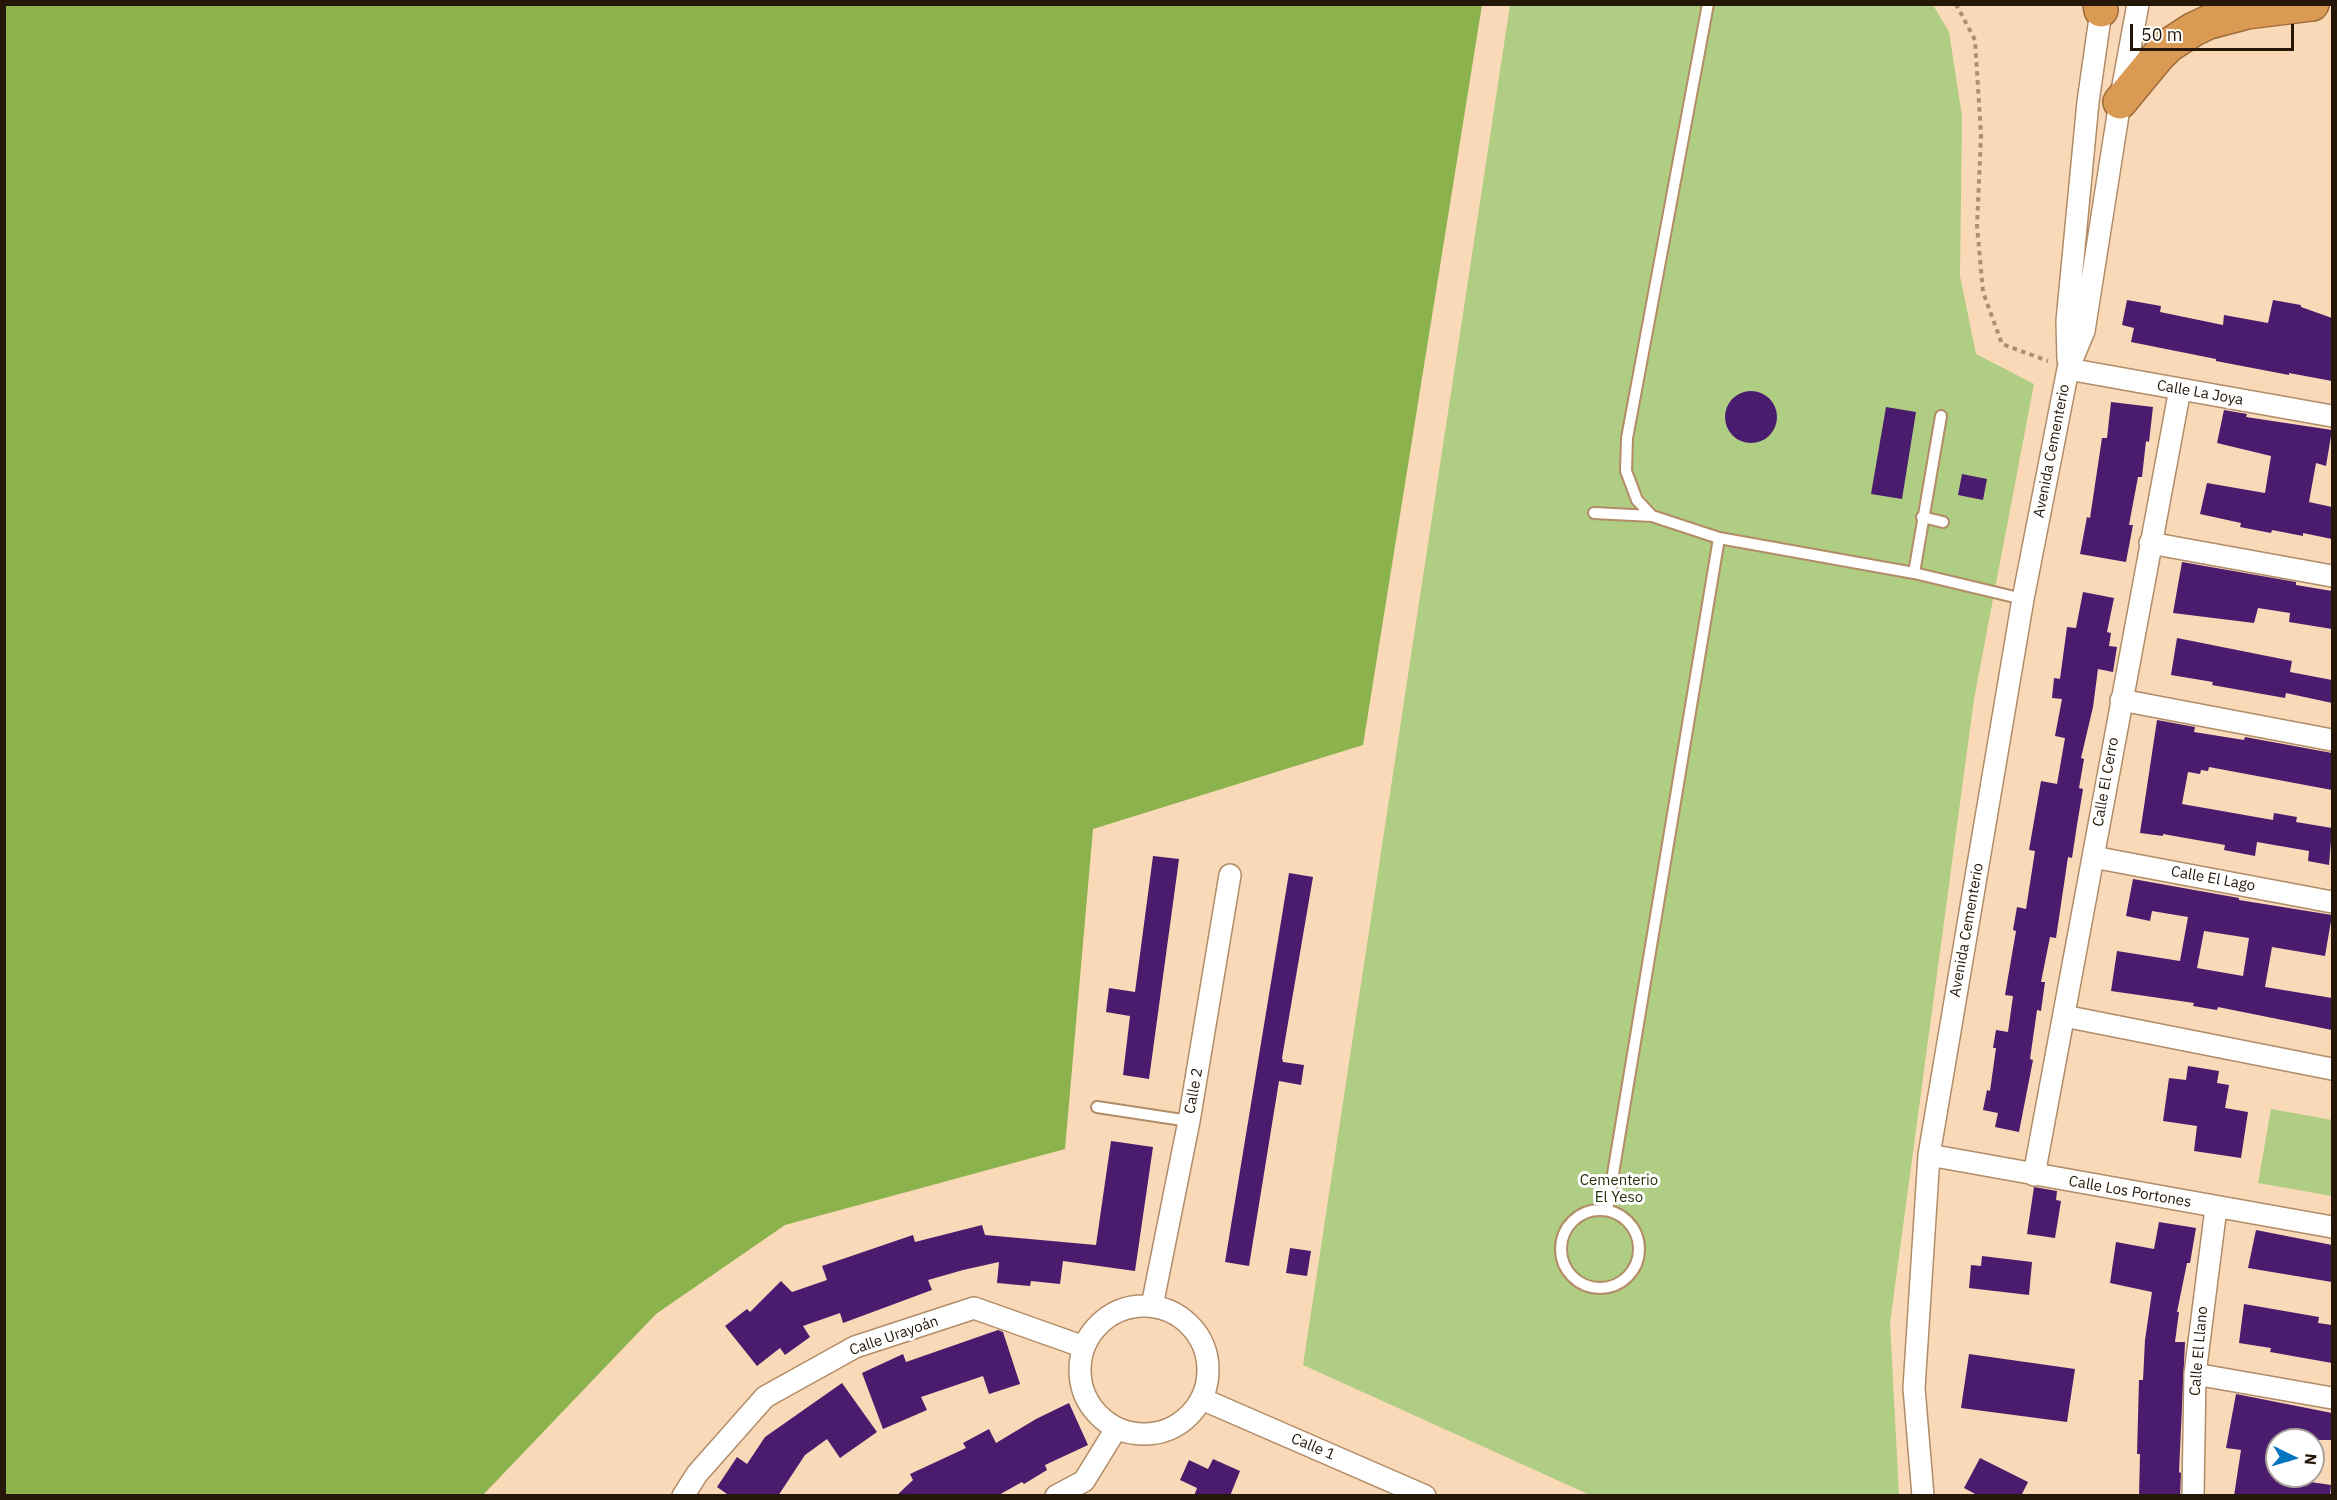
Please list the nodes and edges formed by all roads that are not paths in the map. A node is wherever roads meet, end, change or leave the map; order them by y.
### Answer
1 (1708, 4) edge
2 (2138, 4) edge
3 (2312, 4) edge
4 (2327, 4) edge
5 (2101, 6) edge
6 (2332, 7) edge
7 (2120, 102) junction
8 (2068, 369) junction
9 (2180, 389) junction
10 (1941, 416) dead end
11 (2332, 416) edge
12 (1594, 513) dead end
13 (1652, 516) junction
14 (1922, 517) junction
15 (1943, 522) dead end
16 (1719, 538) junction
17 (2150, 543) junction
18 (1914, 573) junction
19 (2332, 576) edge
20 (2023, 599) junction
21 (2121, 700) junction
22 (2332, 740) edge
23 (2092, 857) junction
24 (1230, 875) dead end
25 (2332, 902) edge
26 (2064, 1016) junction
27 (2332, 1069) edge
28 (1097, 1107) dead end
29 (1189, 1121) junction
30 (1929, 1155) junction
31 (2034, 1175) junction
32 (2216, 1208) junction
33 (1608, 1210) junction
34 (2332, 1227) edge
35 (1152, 1306) junction
36 (1084, 1347) junction
37 (2195, 1374) junction
38 (2332, 1398) edge
39 (1202, 1399) junction
40 (1116, 1429) junction
41 (683, 1496) edge
42 (1056, 1496) edge
43 (1425, 1496) edge
44 (1923, 1496) edge
45 (2193, 1496) edge

1 - 13 lane
2 - 7 street, Avenida Cementerio
3 - 7 highway
4 - 6 highway
5 - 8 street, Avenida Cementerio
7 - 8 street, Avenida Cementerio
8 - 9 street, Calle La Joya
8 - 20 street, Avenida Cementerio
9 - 11 street, Calle La Joya
9 - 17 street, Calle El Cerro
10 - 14 lane
12 - 13 lane
13 - 16 lane
14 - 15 lane
14 - 18 lane
16 - 18 lane
16 - 33 lane
17 - 19 street
17 - 21 street, Calle El Cerro
18 - 20 lane
20 - 30 street, Avenida Cementerio
21 - 22 street
21 - 23 street, Calle El Cerro
23 - 25 street, Calle El Lago
23 - 26 street, Calle El Cerro
24 - 29 street, Calle 2
26 - 27 street
26 - 31 street, Calle El Cerro
28 - 29 lane
29 - 35 street, Calle 2
30 - 31 street, Calle Los Portones
30 - 44 street, Avenida Cementerio
31 - 32 street, Calle Los Portones
32 - 34 street, Calle Los Portones
32 - 37 street, Calle El Llano
33 - 33 lane
35 - 36 street
35 - 39 street
36 - 40 street
36 - 41 street, Calle Urayoán
37 - 38 street
37 - 45 street, Calle El Llano
39 - 40 street
39 - 43 street, Calle 1
40 - 42 street

